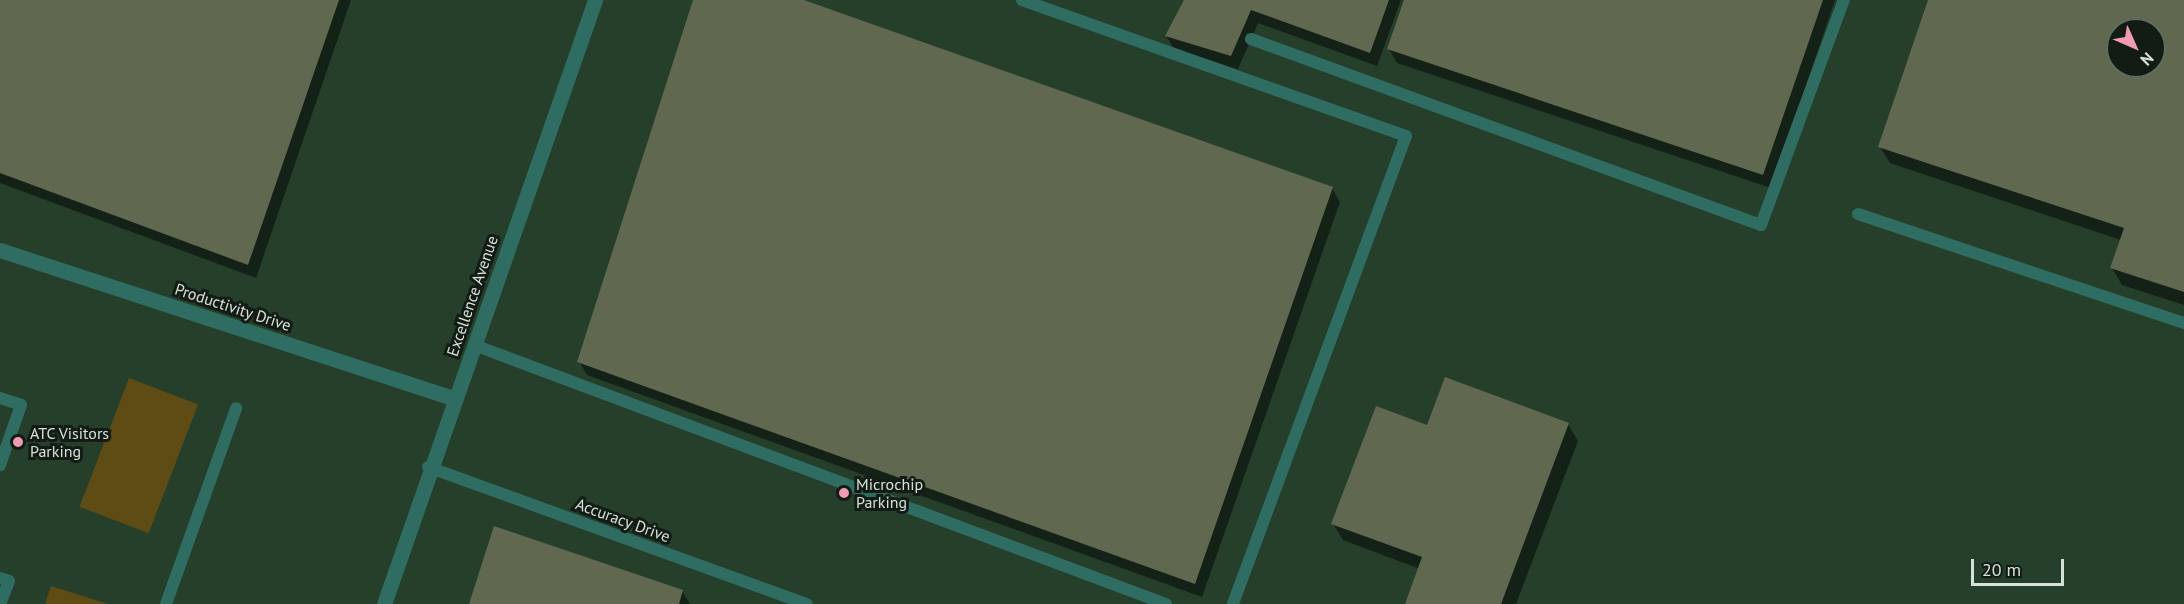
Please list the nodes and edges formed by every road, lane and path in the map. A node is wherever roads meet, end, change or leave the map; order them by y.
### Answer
1 (595, 0) edge
2 (1022, 0) edge
3 (1844, 0) edge
4 (1251, 39) dead end
5 (1858, 214) dead end
6 (0, 250) edge
7 (2184, 323) edge
8 (474, 345) junction
9 (0, 398) edge
10 (454, 398) junction
11 (236, 408) dead end
12 (0, 465) edge
13 (428, 466) junction
14 (0, 578) edge
15 (803, 603) edge
16 (0, 604) edge
17 (166, 604) edge
18 (384, 604) edge
19 (1166, 604) edge
20 (1233, 604) edge

1 - 8 street, Excellence Avenue
2 - 20 lane
3 - 4 lane
5 - 7 lane
6 - 10 street, Productivity Drive
8 - 10 street, Excellence Avenue
8 - 19 lane
9 - 12 lane
10 - 13 street, Excellence Avenue
11 - 17 lane
13 - 15 lane, Accuracy Drive
13 - 18 street, Excellence Avenue
14 - 16 lane

